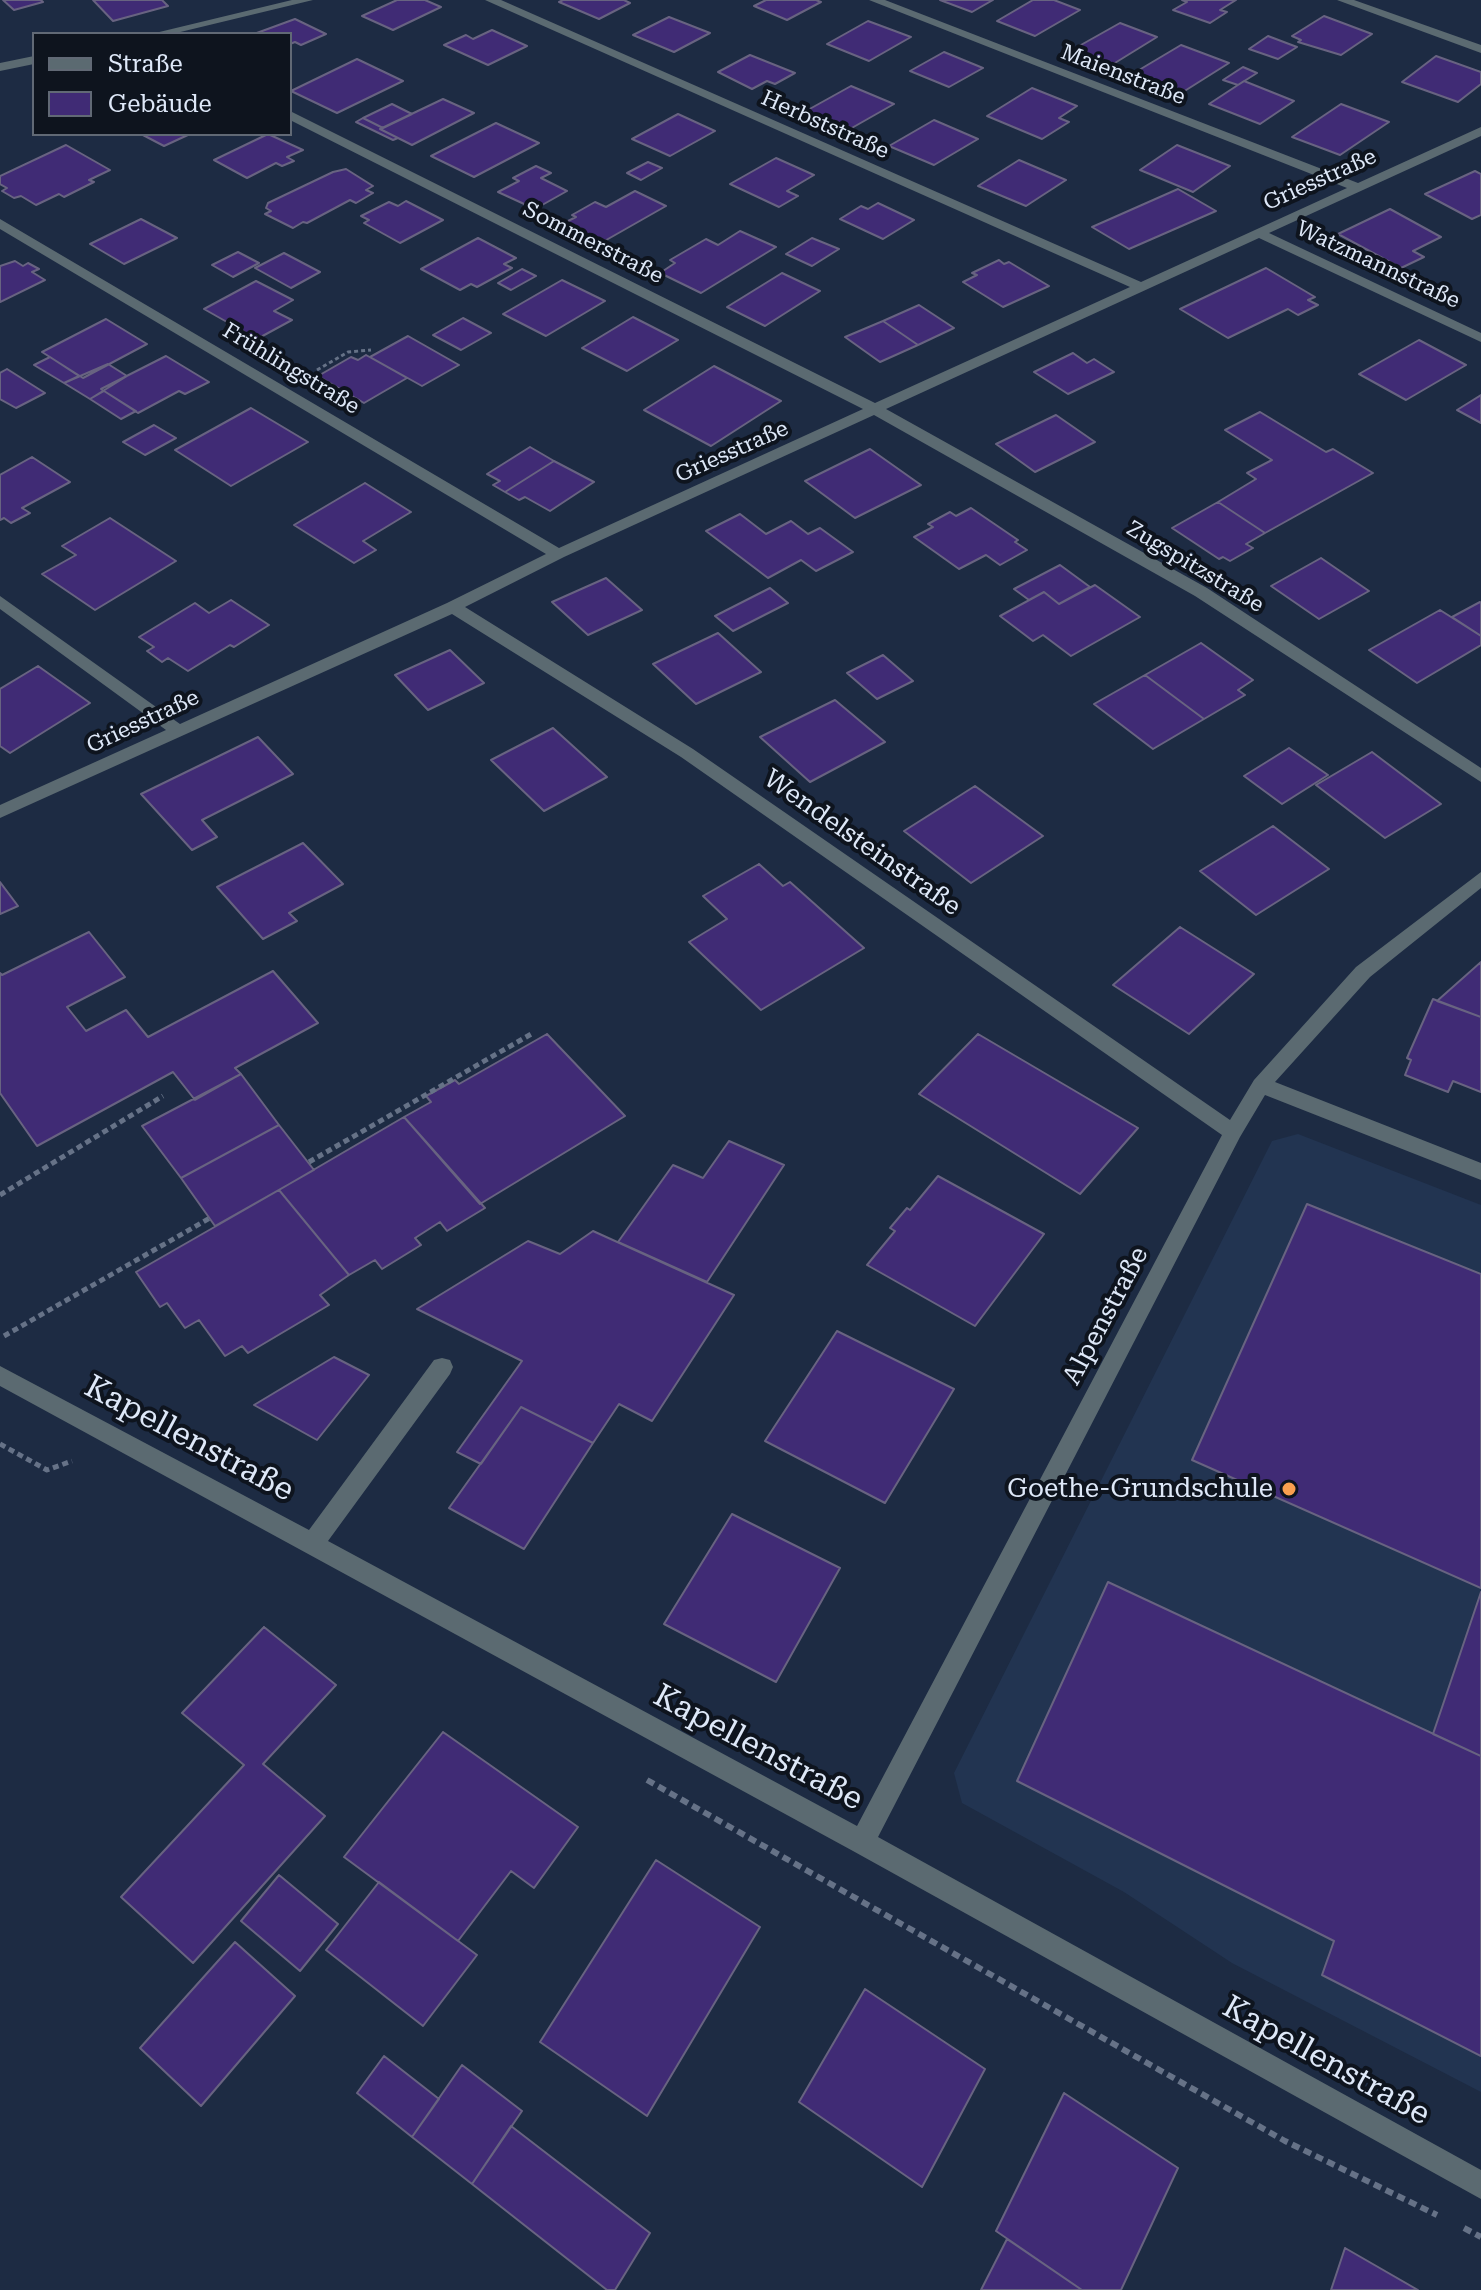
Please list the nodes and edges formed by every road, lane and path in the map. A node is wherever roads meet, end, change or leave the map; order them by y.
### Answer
1 (307, 0) edge
2 (491, 0) edge
3 (875, 0) edge
4 (1343, 0) edge
5 (166, 32) edge
6 (1481, 49) edge
7 (32, 60) edge
8 (0, 67) edge
9 (292, 116) edge
10 (1481, 131) edge
11 (1357, 187) junction
12 (0, 223) edge
13 (1257, 232) junction
14 (1142, 287) junction
15 (1481, 338) edge
16 (371, 350) dead end
17 (284, 390) junction
18 (877, 410) junction
19 (558, 554) junction
20 (0, 601) edge
21 (453, 607) junction
22 (177, 730) junction
23 (1481, 776) edge
24 (0, 812) edge
25 (1481, 878) edge
26 (533, 1033) dead end
27 (1261, 1085) junction
28 (163, 1096) dead end
29 (1233, 1132) junction
30 (309, 1162) dead end
31 (1481, 1172) edge
32 (0, 1195) edge
33 (210, 1218) dead end
34 (0, 1338) edge
35 (442, 1367) dead end
36 (0, 1375) edge
37 (0, 1444) edge
38 (83, 1458) dead end
39 (312, 1544) junction
40 (646, 1779) dead end
41 (862, 1842) junction
42 (1481, 2185) edge
43 (1481, 2237) edge

1 - 5 street
2 - 14 street, Herbststraße
3 - 11 street, Maienstraße
4 - 6 street
7 - 8 street
9 - 18 street, Sommerstraße
10 - 11 street, Griesstraße
11 - 13 street, Griesstraße
12 - 17 street, Frühlingstraße
13 - 14 street, Griesstraße
13 - 15 street, Watzmannstraße
14 - 18 street, Griesstraße
16 - 17 path
17 - 19 street, Frühlingstraße
18 - 19 street, Griesstraße
18 - 23 street, Zugspitzstraße
19 - 21 street, Griesstraße
20 - 22 street
21 - 22 street, Griesstraße
21 - 29 street, Wendelsteinstraße
22 - 24 street, Griesstraße
25 - 27 street, Alpenstraße
26 - 30 path
27 - 29 street, Alpenstraße
27 - 31 street
28 - 32 path
29 - 41 street, Alpenstraße
33 - 34 path
35 - 39 street
36 - 39 street, Kapellenstraße
37 - 38 path
39 - 41 street, Kapellenstraße
40 - 43 path
41 - 42 street, Kapellenstraße

